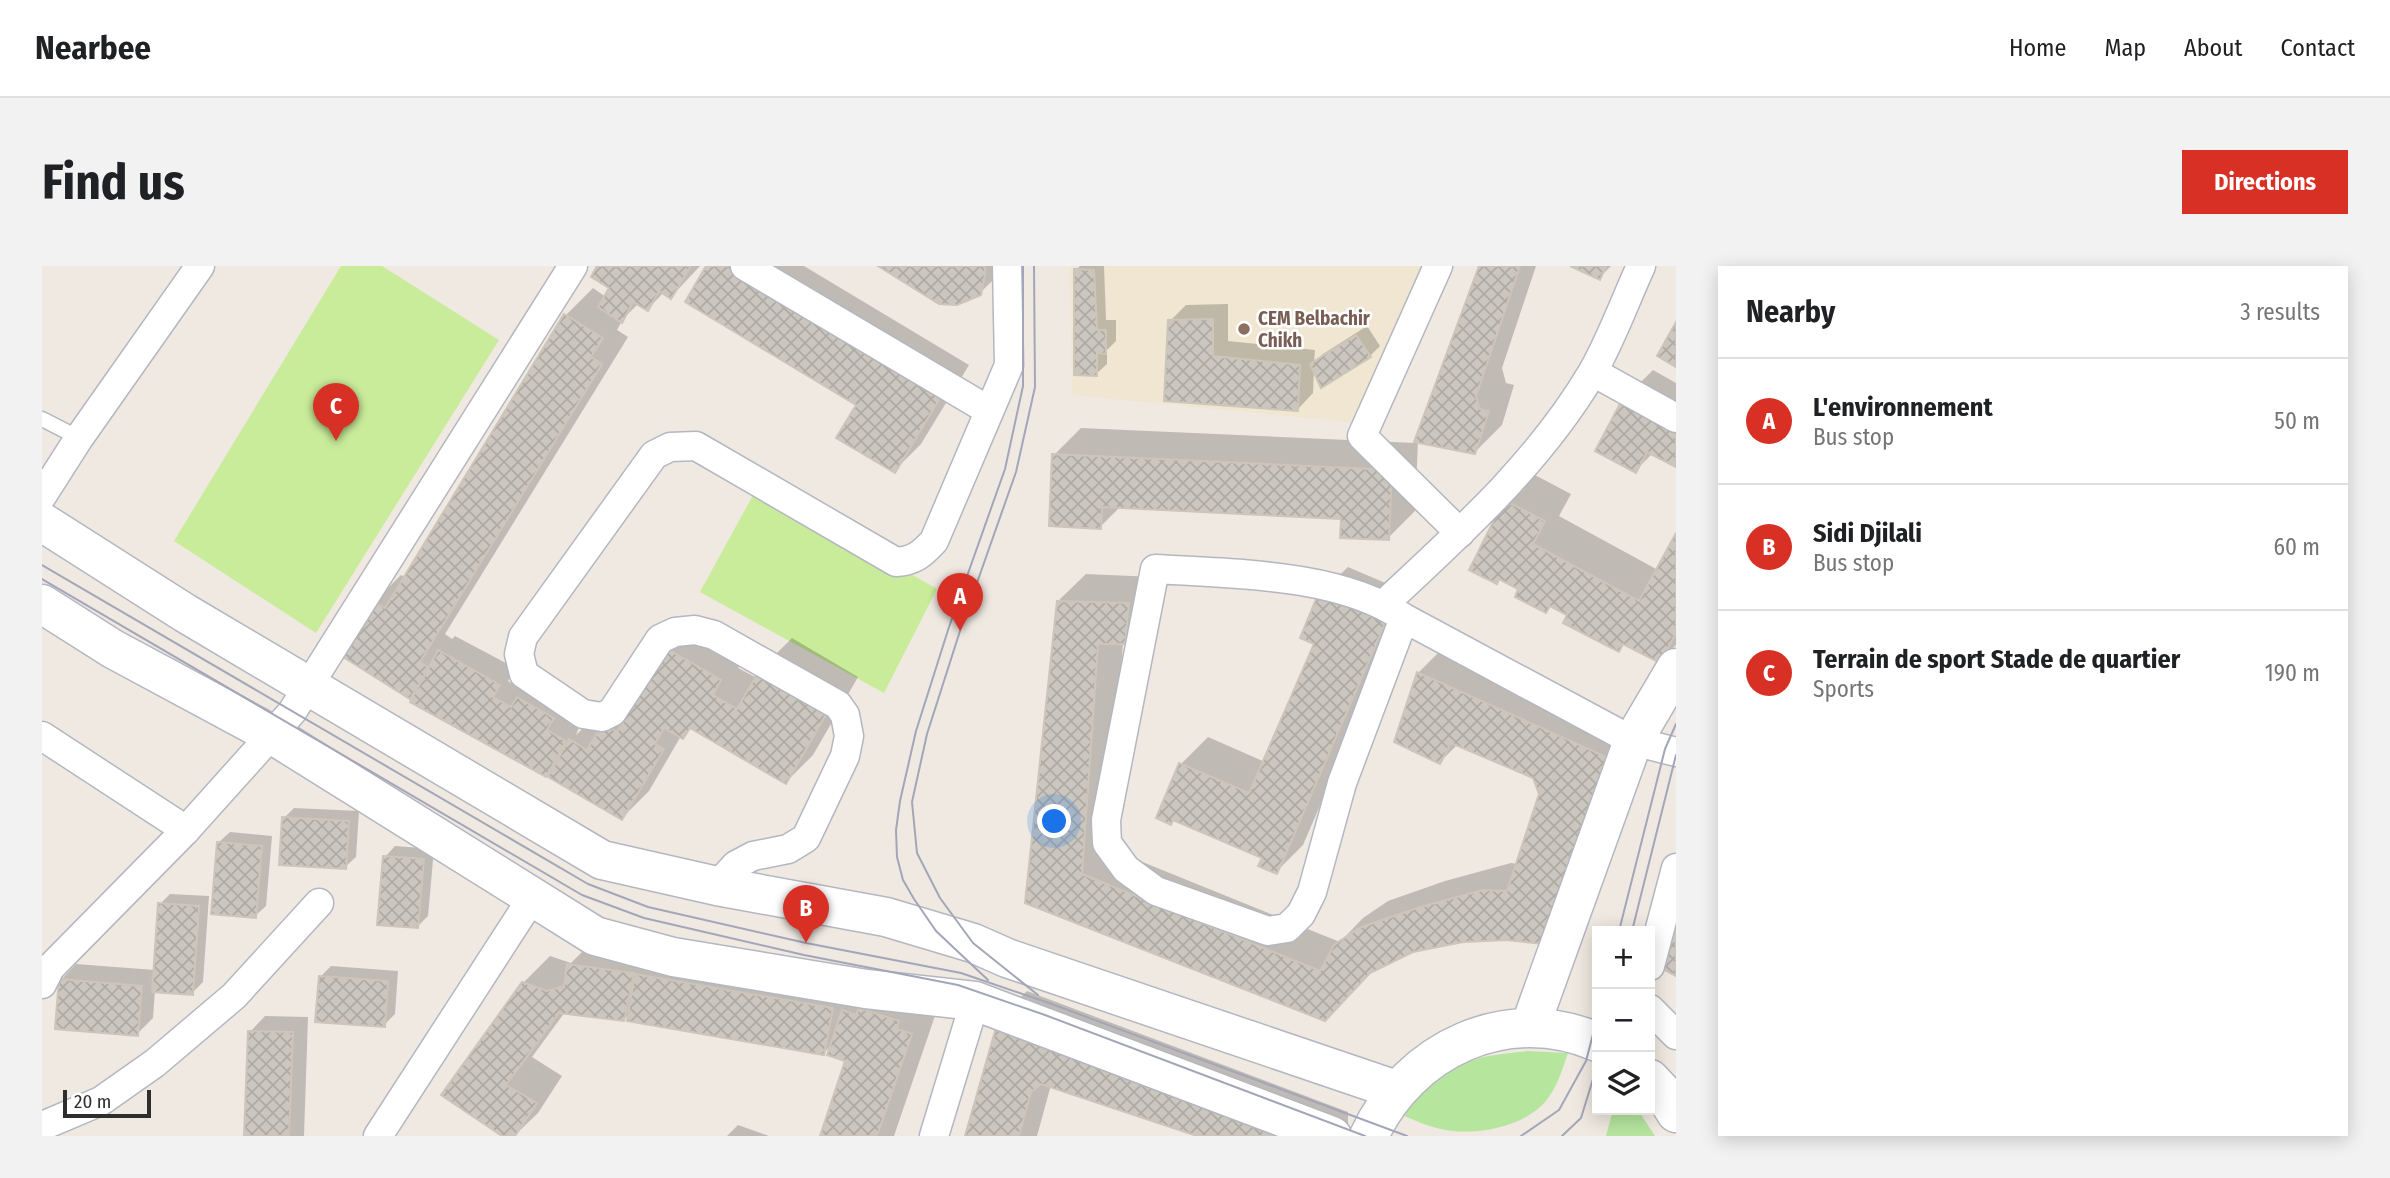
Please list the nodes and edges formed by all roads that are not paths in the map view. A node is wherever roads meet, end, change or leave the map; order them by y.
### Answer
1 (200, 266) edge
2 (573, 266) edge
3 (745, 266) edge
4 (1007, 266) edge
5 (1438, 266) edge
6 (1641, 266) edge
7 (1593, 372) junction
8 (988, 410) junction
9 (1676, 418) edge
10 (42, 419) edge
11 (79, 438) junction
12 (42, 496) edge
13 (42, 522) edge
14 (1460, 533) junction
15 (42, 604) edge
16 (1394, 611) junction
17 (1676, 668) edge
18 (310, 686) junction
19 (273, 735) junction
20 (42, 736) edge
21 (1633, 740) junction
22 (1676, 752) edge
23 (186, 830) junction
24 (1676, 868) edge
25 (717, 886) junction
26 (532, 898) junction
27 (319, 903) dead end
28 (1655, 947) edge
29 (42, 984) edge
30 (975, 1001) junction
31 (1655, 1014) edge
32 (1530, 1027) junction
33 (1676, 1035) edge
34 (1592, 1040) edge
35 (1655, 1084) edge
36 (1396, 1090) junction
37 (1676, 1113) edge
38 (45, 1122) edge
39 (378, 1136) edge
40 (934, 1136) edge
41 (1332, 1136) edge
42 (1369, 1136) edge

1 - 11 street
2 - 18 street
3 - 8 street
4 - 8 street
5 - 14 street
6 - 7 street
7 - 9 street
7 - 14 street
8 - 25 street
10 - 11 lane
11 - 12 street
13 - 18 main road
14 - 16 street
15 - 19 main road
16 - 16 street
16 - 21 street
17 - 21 main road
18 - 19 street
18 - 25 main road
19 - 23 street
19 - 26 main road
20 - 23 street
21 - 22 street
21 - 32 main road
23 - 29 street
24 - 28 street
25 - 36 main road
26 - 30 main road
26 - 39 street
27 - 38 street
30 - 40 street
30 - 41 main road
31 - 33 street
32 - 34 main road
32 - 36 main road
35 - 37 main road
36 - 42 main road

